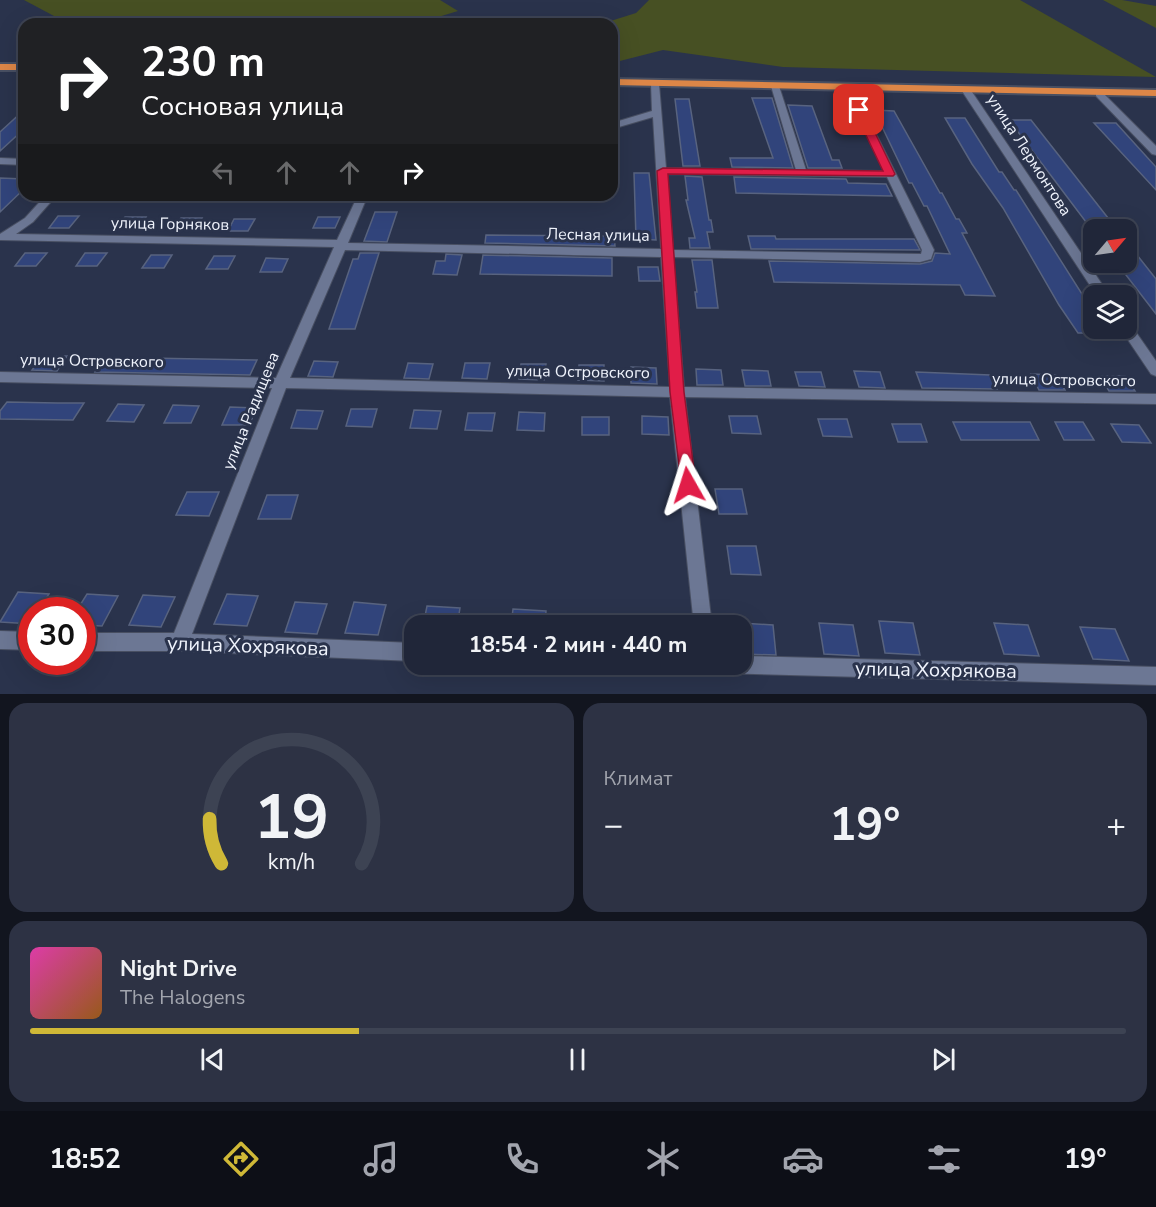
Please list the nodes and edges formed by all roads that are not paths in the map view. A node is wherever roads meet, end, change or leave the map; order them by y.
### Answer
1 (0, 67) edge
2 (18, 68) edge
3 (618, 82) edge
4 (655, 84) junction
5 (775, 86) junction
6 (849, 88) junction
7 (967, 91) junction
8 (1156, 93) edge
9 (1099, 94) junction
10 (657, 113) junction
11 (618, 124) edge
12 (1156, 152) edge
13 (0, 161) edge
14 (18, 162) edge
15 (663, 171) junction
16 (802, 173) junction
17 (890, 174) junction
18 (46, 201) edge
19 (360, 201) edge
20 (2, 238) edge
21 (340, 244) junction
22 (667, 252) junction
23 (1097, 285) edge
24 (1134, 339) edge
25 (1156, 371) edge
26 (0, 377) edge
27 (281, 383) junction
28 (677, 392) junction
29 (1156, 399) edge
30 (703, 615) edge
31 (0, 640) edge
32 (18, 641) edge
33 (96, 642) edge
34 (180, 642) junction
35 (404, 652) edge
36 (752, 665) edge
37 (1156, 676) edge

1 - 2 highway
3 - 4 highway
4 - 5 highway
4 - 10 street
5 - 6 highway
5 - 16 street
6 - 7 highway
6 - 17 street
7 - 9 highway
7 - 23 street, улица Лермонтова
8 - 9 highway
9 - 12 street
10 - 11 street
10 - 15 street
13 - 14 street
15 - 16 street
15 - 22 street
16 - 17 street
17 - 22 street, Лесная улица
18 - 20 street
19 - 21 street, улица Радищева
20 - 21 street, улица Горняков
21 - 22 street, Лесная улица
21 - 27 street, улица Радищева
22 - 28 street
24 - 25 street
26 - 27 street, улица Островского
27 - 28 street, улица Островского
27 - 34 street, улица Радищева
28 - 29 street, улица Островского
28 - 30 street
31 - 32 street
33 - 34 street, улица Хохрякова
34 - 35 street, улица Хохрякова
36 - 37 street, улица Хохрякова

